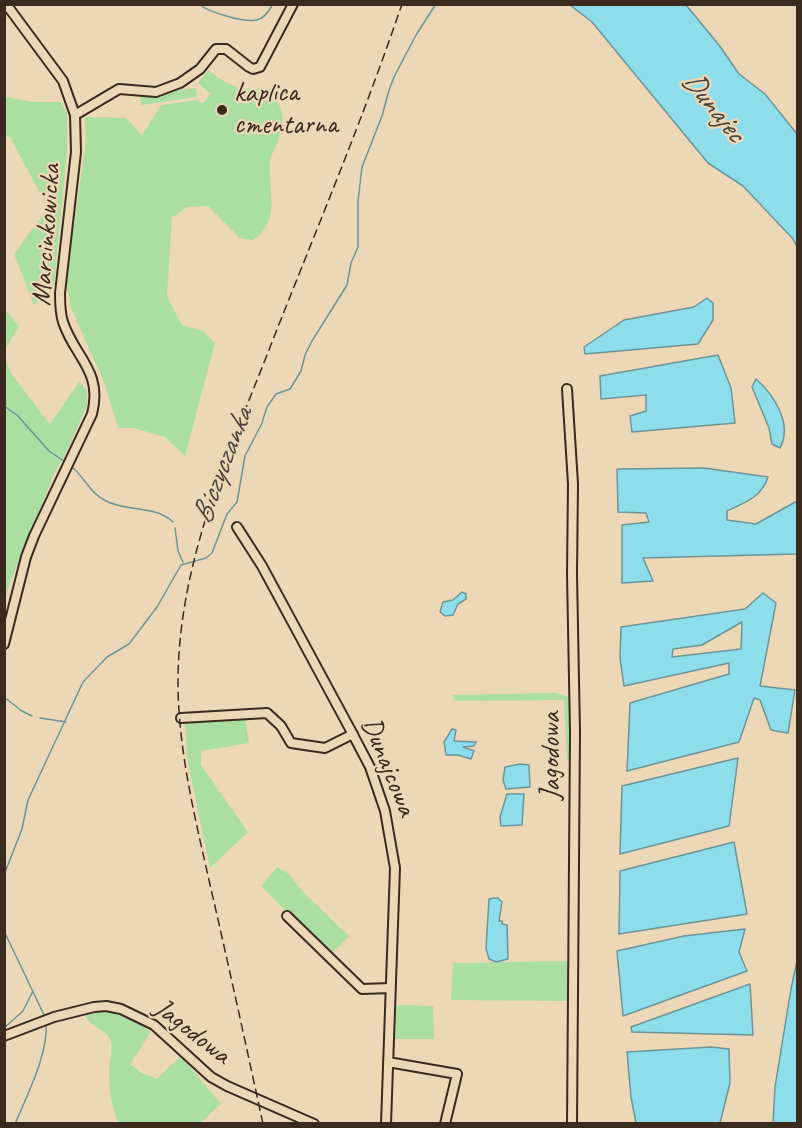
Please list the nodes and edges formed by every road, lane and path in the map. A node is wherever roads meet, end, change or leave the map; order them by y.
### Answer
1 (6, 4) edge
2 (293, 4) edge
3 (75, 115) junction
4 (567, 389) dead end
5 (237, 527) dead end
6 (4, 644) edge
7 (181, 718) dead end
8 (353, 734) junction
9 (287, 916) dead end
10 (390, 988) junction
11 (4, 1036) edge
12 (388, 1062) junction
13 (314, 1124) edge
14 (386, 1124) edge
15 (445, 1124) edge
16 (572, 1124) edge

1 - 3 street, Marcinkowicka
2 - 3 street
3 - 6 street, Marcinkowicka
4 - 16 street, Jagodowa
5 - 8 street, Dunajcowa
7 - 8 street
8 - 10 street, Dunajcowa
9 - 10 street
10 - 12 street, Dunajcowa
11 - 13 street, Jagodowa
12 - 14 street, Dunajcowa
12 - 15 street

